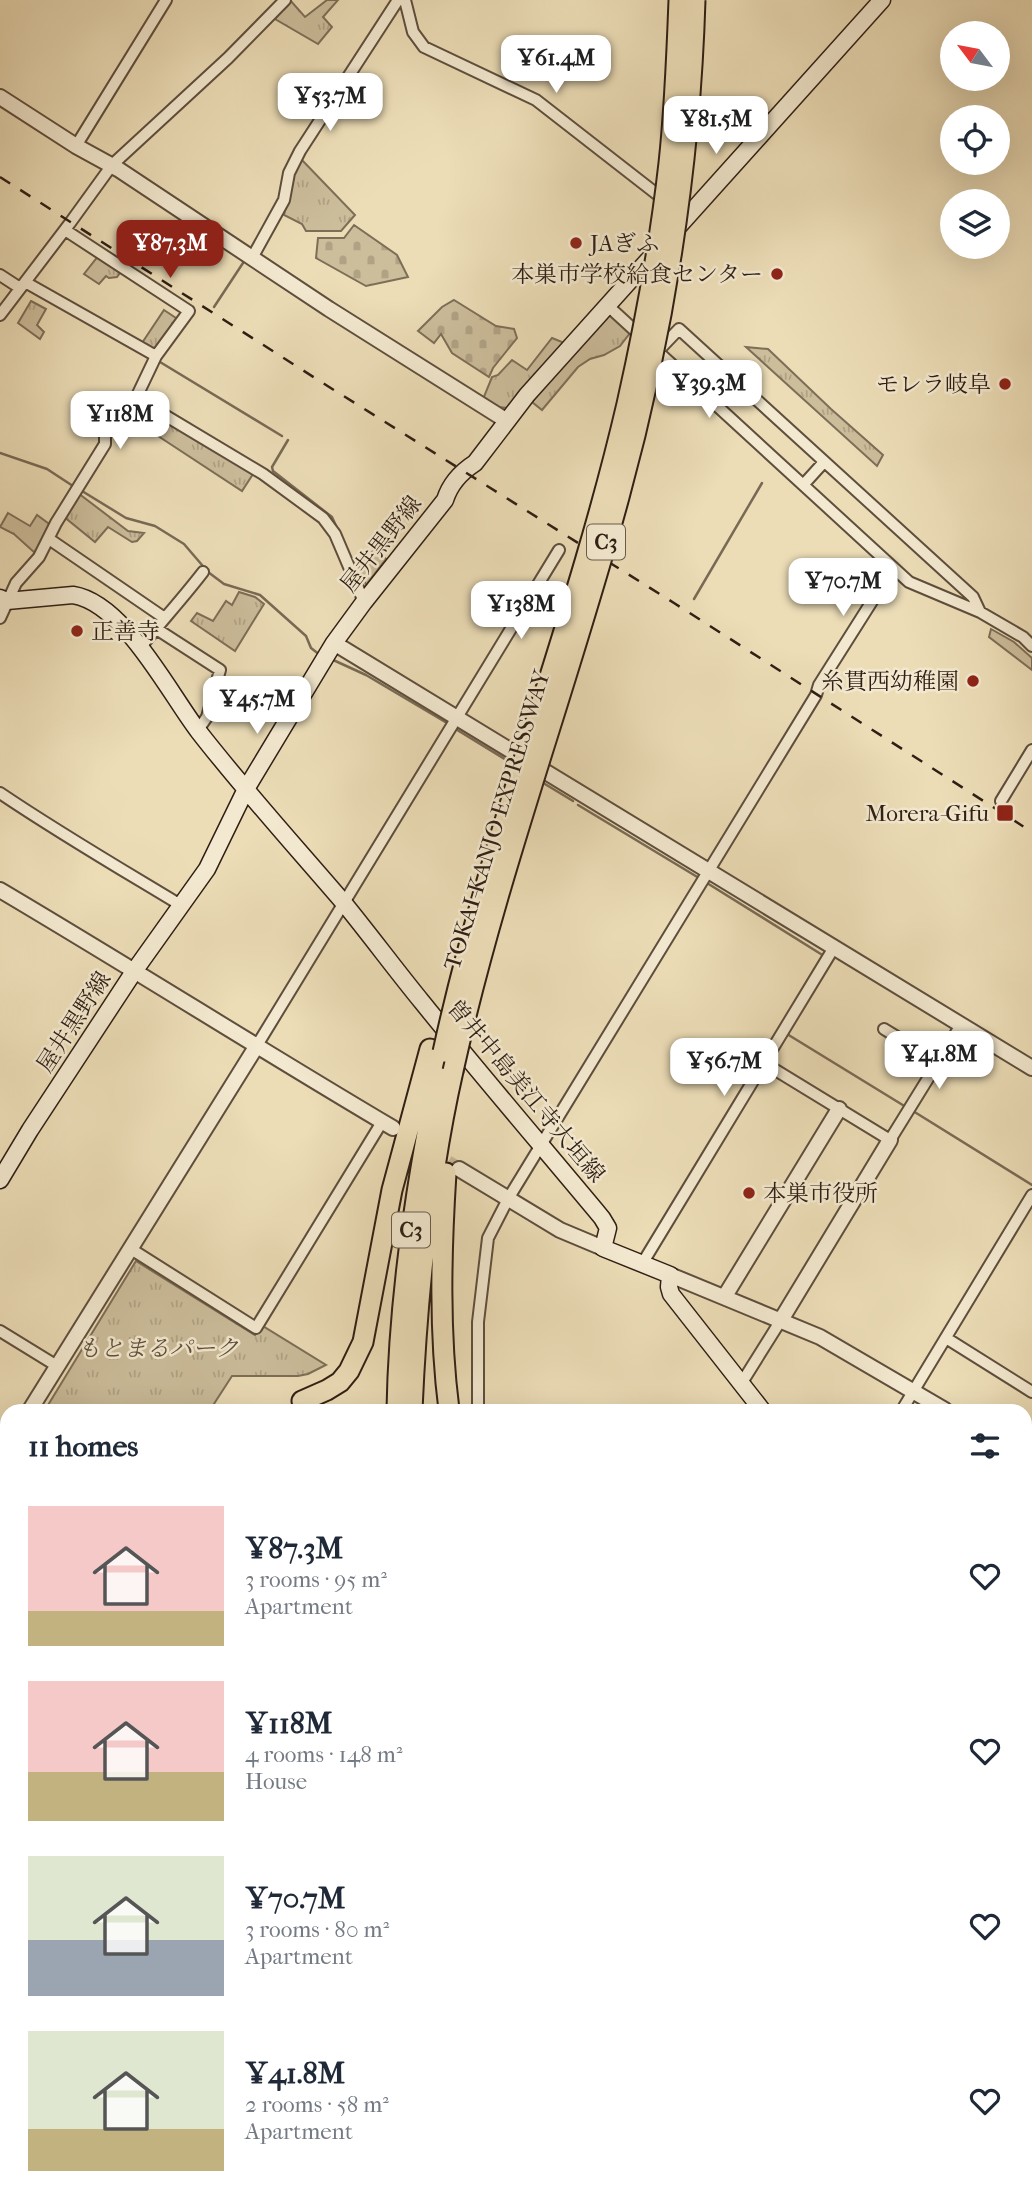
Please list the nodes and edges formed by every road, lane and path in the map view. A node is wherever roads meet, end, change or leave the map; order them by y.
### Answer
1 (166, 0) edge
2 (285, 0) edge
3 (398, 0) edge
4 (405, 0) edge
5 (679, 0) edge
6 (695, 0) edge
7 (882, 0) edge
8 (0, 97) edge
9 (76, 146) junction
10 (112, 165) junction
11 (686, 217) junction
12 (65, 230) junction
13 (252, 258) junction
14 (0, 275) edge
15 (22, 285) junction
16 (607, 305) junction
17 (0, 315) edge
18 (657, 352) junction
19 (156, 356) junction
20 (136, 398) junction
21 (507, 421) junction
22 (824, 462) junction
23 (804, 484) junction
24 (48, 539) junction
25 (559, 550) dead end
26 (893, 568) junction
27 (203, 572) dead end
28 (4, 599) edge
29 (364, 601) junction
30 (980, 612) junction
31 (163, 617) junction
32 (0, 618) edge
33 (155, 628) junction
34 (334, 643) junction
35 (1032, 646) edge
36 (140, 648) junction
37 (456, 716) junction
38 (198, 730) junction
39 (1032, 750) edge
40 (246, 789) junction
41 (0, 793) edge
42 (1001, 801) dead end
43 (709, 871) junction
44 (0, 890) edge
45 (345, 905) junction
46 (182, 906) junction
47 (833, 948) junction
48 (135, 970) junction
49 (961, 1025) junction
50 (884, 1029) dead end
51 (256, 1047) junction
52 (436, 1050) junction
53 (938, 1062) junction
54 (764, 1063) junction
55 (1032, 1068) edge
56 (453, 1071) junction
57 (839, 1109) junction
58 (387, 1125) joint
59 (890, 1140) junction
60 (541, 1145) junction
61 (459, 1169) tunnel mouth
62 (0, 1180) edge
63 (1032, 1195) edge
64 (508, 1199) junction
65 (603, 1248) junction
66 (131, 1250) junction
67 (642, 1264) junction
68 (670, 1275) junction
69 (725, 1296) junction
70 (782, 1320) junction
71 (0, 1331) edge
72 (946, 1338) junction
73 (57, 1366) junction
74 (741, 1384) junction
75 (913, 1391) junction
76 (1032, 1392) edge
77 (302, 1401) dead end
78 (34, 1404) edge
79 (397, 1404) edge
80 (412, 1404) edge
81 (448, 1404) edge
82 (478, 1404) edge
83 (757, 1404) edge
84 (905, 1404) edge
85 (935, 1404) edge

1 - 9 street
2 - 10 street
3 - 13 street
4 - 11 street
5 - 52 highway, TOKAI-KANJO EXPRESSWAY / C3, bridge
6 - 56 highway, TOKAI-KANJO EXPRESSWAY / C3, bridge
7 - 11 main road, 屋井黒野線
8 - 9 street
9 - 10 street
10 - 12 street
10 - 13 street
11 - 16 main road, 屋井黒野線
12 - 15 street
12 - 19 street
13 - 21 street
14 - 15 street
15 - 17 street
15 - 19 street
16 - 18 street
16 - 21 main road, 屋井黒野線
18 - 22 street
18 - 23 street
19 - 20 street
20 - 24 street
20 - 29 street
21 - 29 main road, 屋井黒野線
22 - 23 street
22 - 30 street
23 - 26 street
24 - 28 street
24 - 31 street
25 - 37 street
26 - 30 street
26 - 43 street
27 - 31 street
28 - 32 street
28 - 36 main road, 曽井中島美江寺大垣線
29 - 34 main road, 屋井黒野線
30 - 35 street
31 - 33 street
33 - 36 street
33 - 38 street
34 - 37 street
34 - 40 main road, 屋井黒野線
36 - 38 main road, 曽井中島美江寺大垣線
37 - 43 street
37 - 45 street
38 - 40 main road, 曽井中島美江寺大垣線
39 - 42 street
40 - 45 main road, 曽井中島美江寺大垣線
40 - 46 main road, 屋井黒野線
41 - 46 street
43 - 47 street
43 - 60 street
44 - 48 street
45 - 51 street
45 - 60 main road, 曽井中島美江寺大垣線
46 - 48 main road, 屋井黒野線
47 - 49 street
47 - 54 street
48 - 51 street
48 - 62 main road, 屋井黒野線
49 - 53 street
49 - 55 street
50 - 53 street
51 - 58 street
51 - 66 street
52 - 77 highway
52 - 79 highway, TOKAI-KANJO EXPRESSWAY / C3
53 - 59 street
54 - 57 street
54 - 67 street
56 - 80 highway, TOKAI-KANJO EXPRESSWAY / C3
56 - 81 highway
57 - 59 street
57 - 69 street
58 - 66 street
59 - 70 street
60 - 64 street
60 - 65 main road, 曽井中島美江寺大垣線
61 - 64 street
63 - 72 street
64 - 65 street
64 - 82 street
65 - 67 main road
66 - 73 street
67 - 68 main road
68 - 69 street
68 - 74 main road
69 - 70 street
70 - 74 street
70 - 75 street
71 - 73 street
72 - 75 street
72 - 76 street
73 - 78 street
74 - 83 main road
75 - 84 street
75 - 85 street

